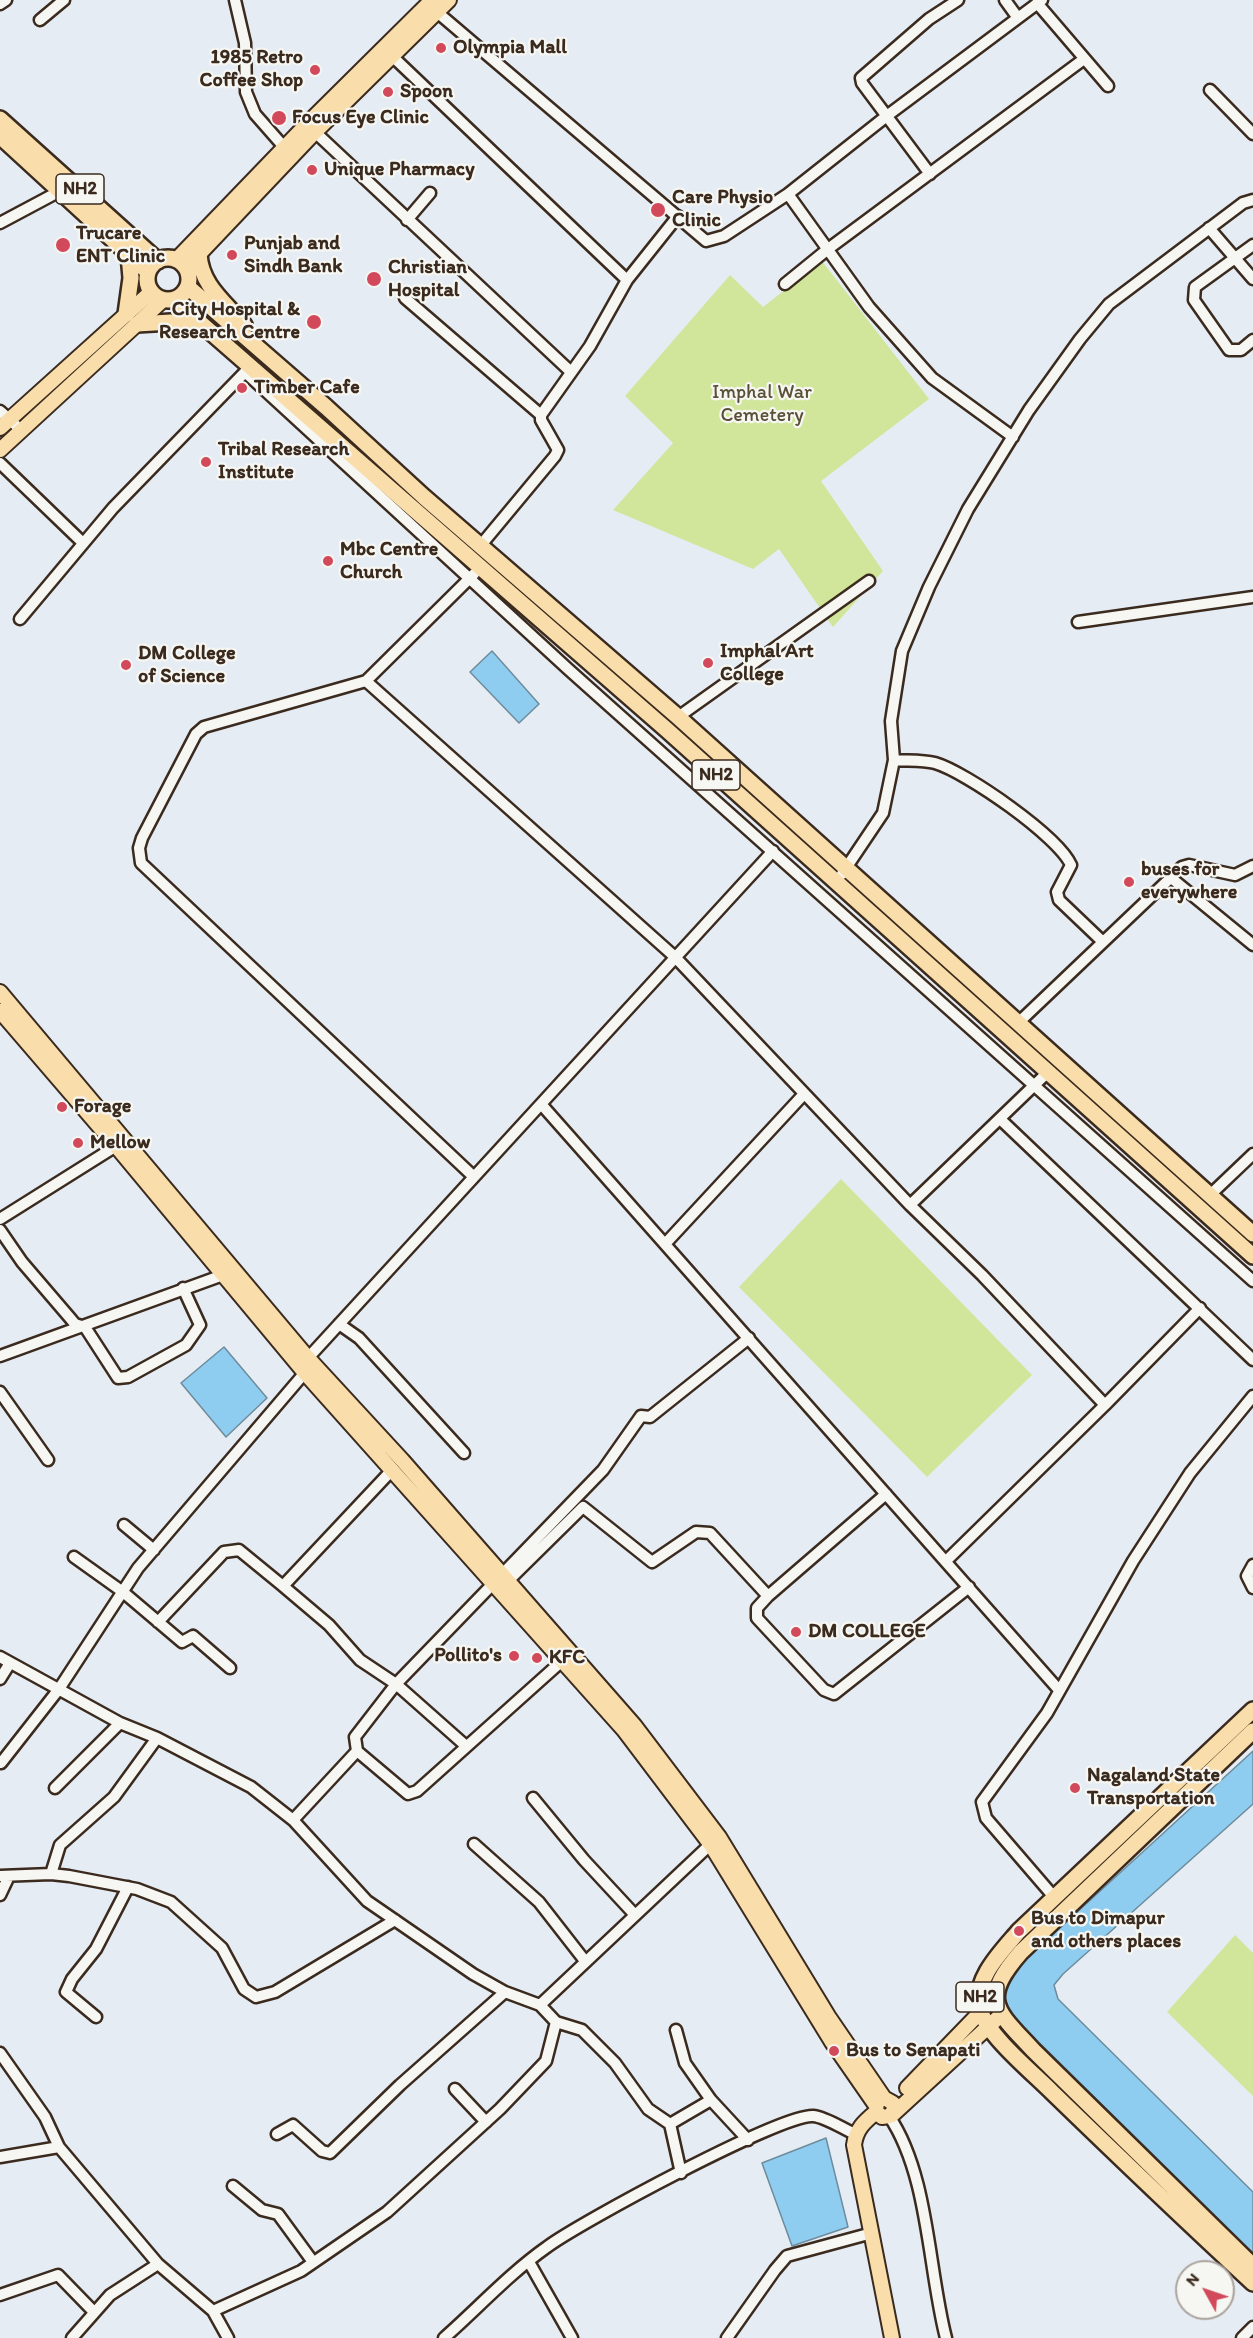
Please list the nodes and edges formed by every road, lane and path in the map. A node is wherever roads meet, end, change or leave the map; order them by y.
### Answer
1 (6, 0) edge
2 (64, 0) edge
3 (235, 0) edge
4 (449, 0) edge
5 (958, 0) edge
6 (1005, 0) edge
7 (1040, 2) edge
8 (0, 4) edge
9 (434, 6) edge
10 (1018, 18) junction
11 (40, 20) dead end
12 (391, 55) junction
13 (1084, 59) junction
14 (1108, 86) dead end
15 (1210, 90) dead end
16 (888, 115) junction
17 (0, 119) edge
18 (315, 132) junction
19 (1253, 134) edge
20 (0, 136) edge
21 (284, 147) junction
22 (930, 174) junction
23 (60, 191) junction
24 (430, 193) dead end
25 (788, 194) junction
26 (1252, 198) edge
27 (678, 216) junction
28 (407, 220) junction
29 (0, 223) edge
30 (1209, 228) junction
31 (1253, 245) edge
32 (828, 249) junction
33 (199, 254) junction
34 (129, 255) junction
35 (1235, 258) junction
36 (181, 264) junction
37 (153, 266) junction
38 (1253, 279) edge
39 (627, 280) junction
40 (785, 284) dead end
41 (188, 287) junction
42 (163, 297) junction
43 (405, 298) dead end
44 (131, 319) junction
45 (209, 329) junction
46 (1253, 340) edge
47 (263, 351) junction
48 (248, 369) junction
49 (571, 372) junction
50 (541, 415) junction
51 (3, 420) edge
52 (21, 430) junction
53 (1013, 437) junction
54 (0, 450) edge
55 (0, 463) edge
56 (83, 543) junction
57 (481, 545) junction
58 (475, 573) junction
59 (869, 581) dead end
60 (1253, 597) edge
61 (20, 619) dead end
62 (1078, 622) dead end
63 (366, 681) junction
64 (678, 717) junction
65 (894, 760) junction
66 (773, 850) junction
67 (1253, 866) edge
68 (847, 868) junction
69 (1170, 877) junction
70 (836, 882) junction
71 (1103, 942) junction
72 (1253, 945) edge
73 (675, 957) junction
74 (0, 992) edge
75 (0, 1011) edge
76 (1017, 1024) junction
77 (1047, 1074) junction
78 (1033, 1086) junction
79 (804, 1094) junction
80 (541, 1104) junction
81 (1000, 1119) junction
82 (121, 1143) junction
83 (1151, 1143) junction
84 (1253, 1154) edge
85 (1140, 1156) junction
86 (474, 1177) junction
87 (1210, 1195) junction
88 (910, 1205) junction
89 (0, 1219) edge
90 (0, 1230) edge
91 (1253, 1234) edge
92 (665, 1244) junction
93 (1253, 1256) edge
94 (223, 1275) junction
95 (1253, 1281) edge
96 (183, 1288) junction
97 (1200, 1308) junction
98 (339, 1324) junction
99 (86, 1327) junction
100 (748, 1338) junction
101 (0, 1356) edge
102 (1253, 1360) edge
103 (308, 1365) junction
104 (0, 1392) edge
105 (1253, 1396) edge
106 (1105, 1405) junction
107 (464, 1454) dead end
108 (48, 1460) dead end
109 (393, 1469) junction
110 (886, 1494) junction
111 (123, 1525) dead end
112 (154, 1550) junction
113 (74, 1557) dead end
114 (946, 1561) junction
115 (1253, 1565) edge
116 (500, 1580) junction
117 (283, 1586) junction
118 (969, 1587) junction
119 (1253, 1588) edge
120 (123, 1592) junction
121 (768, 1596) junction
122 (158, 1622) junction
123 (5, 1660) edge
124 (562, 1661) junction
125 (230, 1668) dead end
126 (0, 1679) edge
127 (396, 1684) junction
128 (59, 1689) junction
129 (1059, 1689) junction
130 (1253, 1710) edge
131 (120, 1723) junction
132 (629, 1727) junction
133 (1253, 1731) edge
134 (157, 1738) junction
135 (466, 1746) junction
136 (357, 1751) junction
137 (1, 1763) edge
138 (55, 1788) dead end
139 (533, 1798) dead end
140 (293, 1820) junction
141 (715, 1841) junction
142 (474, 1844) dead end
143 (51, 1874) junction
144 (4, 1876) edge
145 (128, 1887) junction
146 (0, 1896) edge
147 (1054, 1897) junction
148 (635, 1915) junction
149 (394, 1920) junction
150 (585, 1960) junction
151 (505, 1992) junction
152 (995, 1997) junction
153 (540, 2005) junction
154 (981, 2011) junction
155 (1001, 2015) junction
156 (96, 2018) dead end
157 (556, 2022) junction
158 (988, 2025) junction
159 (676, 2030) dead end
160 (0, 2053) edge
161 (455, 2089) dead end
162 (711, 2100) junction
163 (885, 2108) junction
164 (486, 2122) junction
165 (670, 2124) junction
166 (277, 2134) dead end
167 (855, 2134) junction
168 (748, 2140) junction
169 (59, 2147) junction
170 (0, 2157) edge
171 (681, 2173) junction
172 (233, 2186) dead end
173 (872, 2233) junction
174 (313, 2262) junction
175 (529, 2262) junction
176 (158, 2264) junction
177 (1253, 2266) edge
178 (1253, 2283) edge
179 (0, 2295) edge
180 (94, 2312) junction
181 (213, 2312) junction
182 (1253, 2327) edge
183 (72, 2338) edge
184 (228, 2338) edge
185 (444, 2338) edge
186 (572, 2338) edge
187 (727, 2338) edge
188 (892, 2338) edge
189 (946, 2338) edge
190 (1242, 2338) edge

1 - 8 street
2 - 11 street
3 - 21 street
4 - 9 main road
5 - 16 street
6 - 10 street
7 - 10 street
7 - 13 street
9 - 12 main road
9 - 21 main road
9 - 27 street
10 - 16 street
12 - 18 main road
12 - 39 street
13 - 14 street
13 - 22 street
15 - 19 street
16 - 22 street
16 - 25 street
17 - 37 highway, NH2
18 - 28 street
18 - 33 main road
20 - 23 highway, NH2
21 - 36 main road
22 - 32 street
23 - 29 street
23 - 34 highway, NH2
24 - 28 street
25 - 27 street
25 - 32 street
26 - 30 street
27 - 39 street
28 - 49 street
30 - 35 street
30 - 53 street
31 - 35 street
32 - 40 street
32 - 53 street
33 - 36 main road
33 - 47 highway
34 - 37 highway, NH2
34 - 44 highway
35 - 38 street
35 - 46 street
36 - 37 highway
36 - 41 highway
37 - 42 highway
39 - 49 street
41 - 42 highway
41 - 47 highway, NH2
42 - 44 main road
42 - 45 highway, NH2
43 - 50 street
44 - 45 highway
44 - 51 main road
44 - 52 main road
45 - 48 highway, NH2
47 - 57 highway, NH2
48 - 56 street
48 - 58 highway, NH2
49 - 50 street
50 - 57 street
51 - 52 street
52 - 54 main road
53 - 65 street
55 - 56 street
56 - 61 street
57 - 64 highway, NH2
58 - 63 street
58 - 66 street
58 - 70 highway, NH2
59 - 64 street
60 - 62 street
63 - 73 street
63 - 86 street
64 - 68 highway, NH2
65 - 68 street
65 - 71 street
66 - 73 street
66 - 78 street
67 - 69 street
68 - 70 street
68 - 76 highway, NH2
69 - 71 street
69 - 72 street
70 - 77 highway, NH2
71 - 76 street
73 - 79 street
73 - 80 street
74 - 82 main road
75 - 82 main road
76 - 83 highway, NH2
77 - 78 street
77 - 85 highway, NH2
78 - 81 street
78 - 95 street
79 - 88 street
79 - 92 street
80 - 86 street
80 - 92 street
81 - 88 street
81 - 97 street
82 - 89 street
82 - 94 main road
82 - 103 main road
83 - 85 highway
83 - 87 highway, NH2
84 - 87 street
85 - 93 highway, NH2
86 - 98 street
87 - 91 highway, NH2
88 - 106 street
90 - 99 street
92 - 100 street
94 - 96 street
94 - 103 main road
96 - 99 street
96 - 99 street
97 - 102 street
97 - 106 street
98 - 103 street
98 - 107 street
99 - 101 street
100 - 110 street
100 - 116 street
103 - 109 main road
103 - 112 street
103 - 116 main road
104 - 108 street
105 - 129 street
106 - 114 street
109 - 116 main road
109 - 117 street
110 - 114 street
110 - 121 street
111 - 112 street
112 - 120 street
113 - 120 street
114 - 118 street
115 - 119 street
116 - 121 street
116 - 124 main road
116 - 127 street
116 - 132 main road
117 - 122 street
117 - 127 street
118 - 121 street
118 - 129 street
120 - 122 street
120 - 128 street
122 - 125 street
123 - 126 street
123 - 128 street
124 - 132 main road
124 - 135 street
127 - 135 street
127 - 136 street
128 - 131 street
128 - 137 street
129 - 147 street
130 - 147 highway, NH2
131 - 134 street
131 - 138 street
132 - 141 main road
133 - 152 highway, NH2
134 - 140 street
134 - 143 street
135 - 136 street
136 - 140 street
139 - 148 street
140 - 149 street
141 - 148 street
141 - 163 main road
142 - 150 street
143 - 144 street
143 - 145 street
144 - 146 street
145 - 149 street
145 - 156 street
147 - 154 highway, NH2
148 - 150 street
149 - 151 street
150 - 153 street
151 - 153 street
151 - 166 street
152 - 154 main road
152 - 155 highway, NH2
153 - 157 street
154 - 158 highway, NH2
154 - 163 main road
155 - 158 main road
155 - 177 highway, NH2
157 - 164 street
157 - 165 street
158 - 163 main road
158 - 178 highway, NH2
159 - 162 street
160 - 169 street
161 - 164 street
162 - 165 street
162 - 168 street
163 - 167 main road
163 - 189 street
164 - 174 street
165 - 171 street
167 - 168 street
167 - 173 main road
168 - 171 street
169 - 170 street
169 - 176 street
171 - 175 street
172 - 174 street
173 - 187 street
173 - 188 main road
174 - 181 street
175 - 185 street
175 - 186 street
176 - 180 street
176 - 181 street
179 - 180 street
180 - 183 street
181 - 184 street
182 - 190 street

